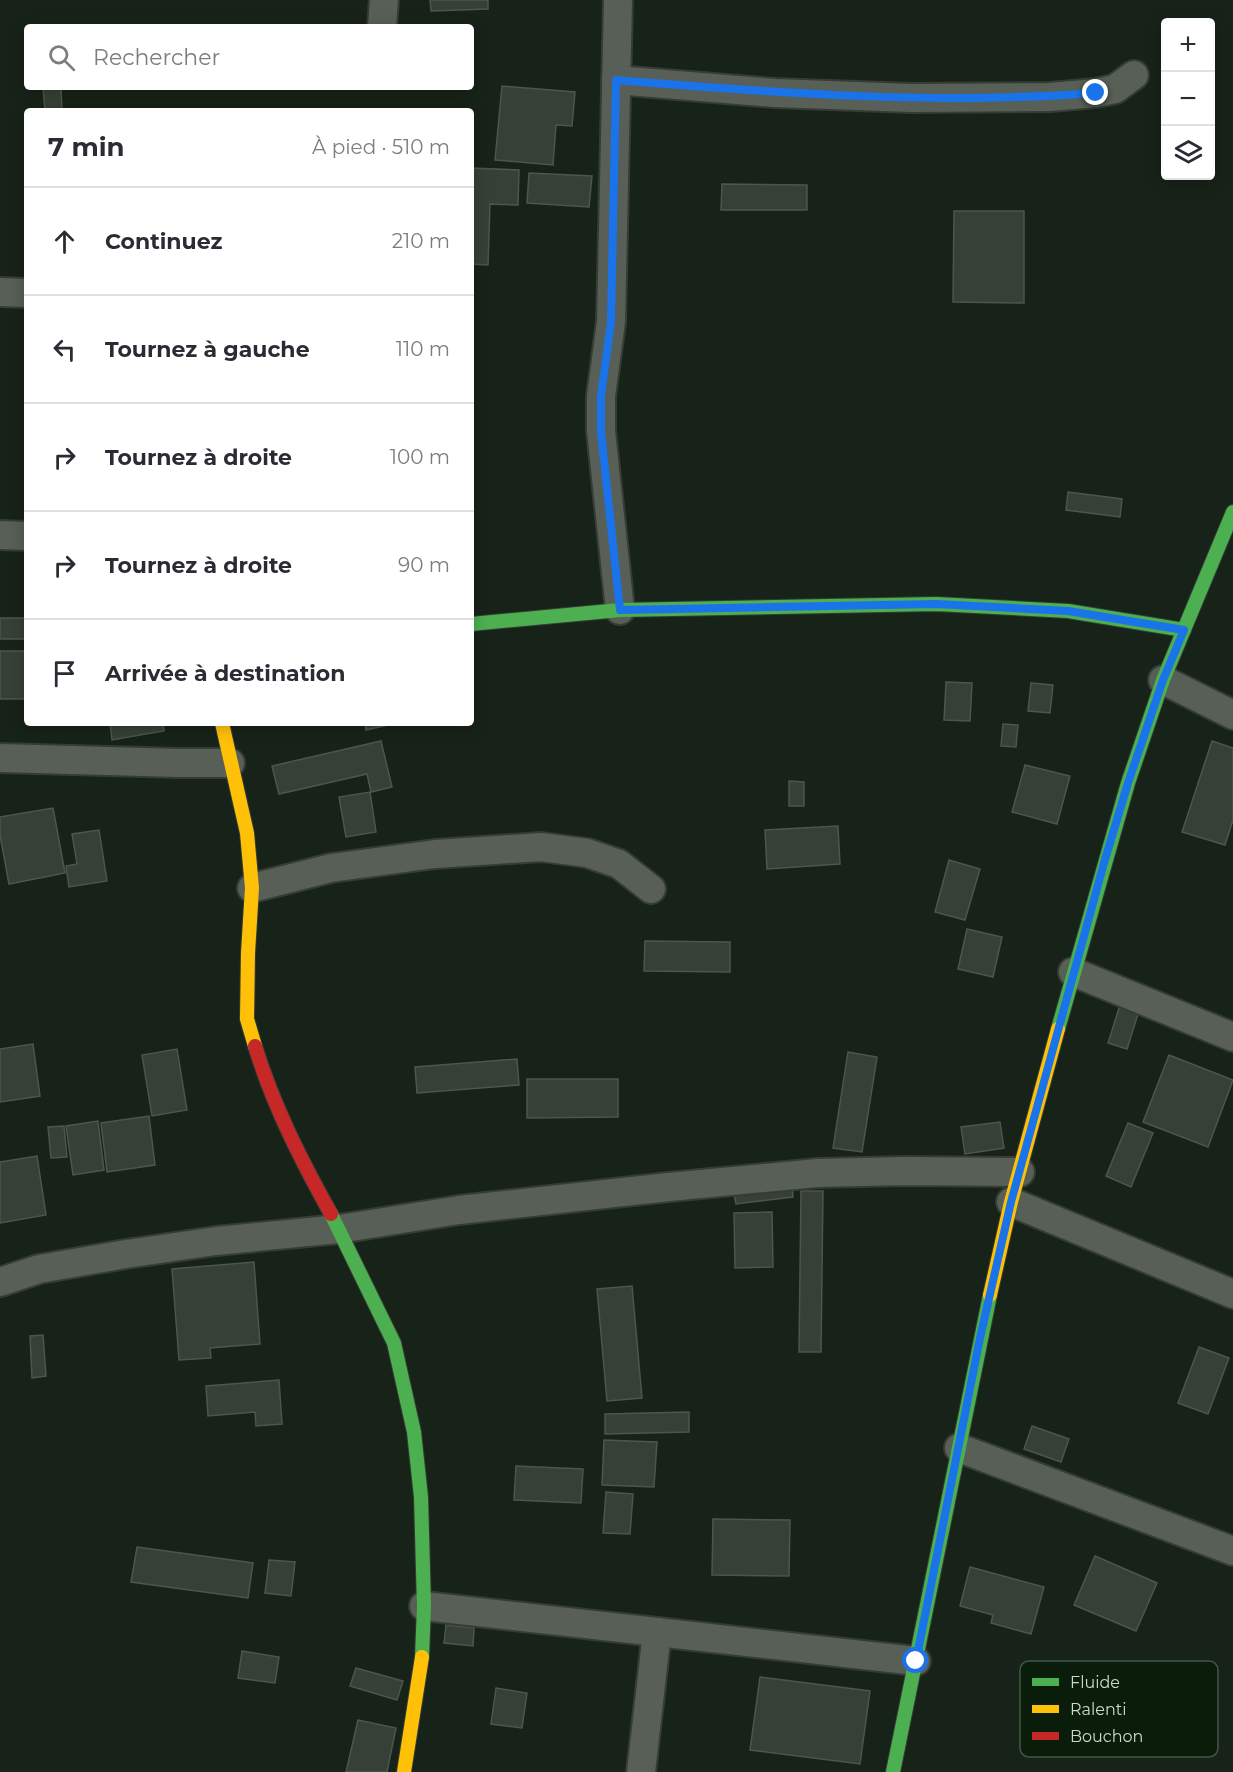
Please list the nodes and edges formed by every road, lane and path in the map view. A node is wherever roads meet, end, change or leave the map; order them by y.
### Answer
1 (384, 0) edge
2 (618, 0) edge
3 (382, 24) edge
4 (1134, 75) dead end
5 (616, 80) junction
6 (0, 292) edge
7 (24, 293) edge
8 (1233, 512) edge
9 (0, 535) edge
10 (24, 536) edge
11 (620, 610) junction
12 (474, 624) edge
13 (1184, 630) junction
14 (1163, 680) junction
15 (1233, 715) edge
16 (223, 726) edge
17 (0, 758) edge
18 (230, 763) junction
19 (252, 888) junction
20 (651, 889) dead end
21 (1073, 972) junction
22 (1233, 1037) edge
23 (1020, 1172) junction
24 (1011, 1202) junction
25 (339, 1229) junction
26 (0, 1282) edge
27 (1233, 1294) edge
28 (959, 1448) junction
29 (1233, 1551) edge
30 (424, 1606) junction
31 (657, 1632) junction
32 (916, 1661) junction
33 (404, 1772) edge
34 (641, 1772) edge
35 (893, 1772) edge

1 - 3 street
2 - 5 street
4 - 5 street
5 - 11 street
6 - 7 street
8 - 13 street
9 - 10 street
11 - 12 street
11 - 13 street
13 - 14 street
14 - 15 street
14 - 21 street
16 - 18 street
17 - 18 street
18 - 19 street
19 - 20 street
19 - 25 street
21 - 22 street
21 - 23 street
23 - 24 street
23 - 25 street
24 - 27 street
24 - 28 street
25 - 26 street
25 - 30 street
28 - 29 street
28 - 32 street
30 - 31 street
30 - 33 street
31 - 32 street
31 - 34 street
32 - 35 street

